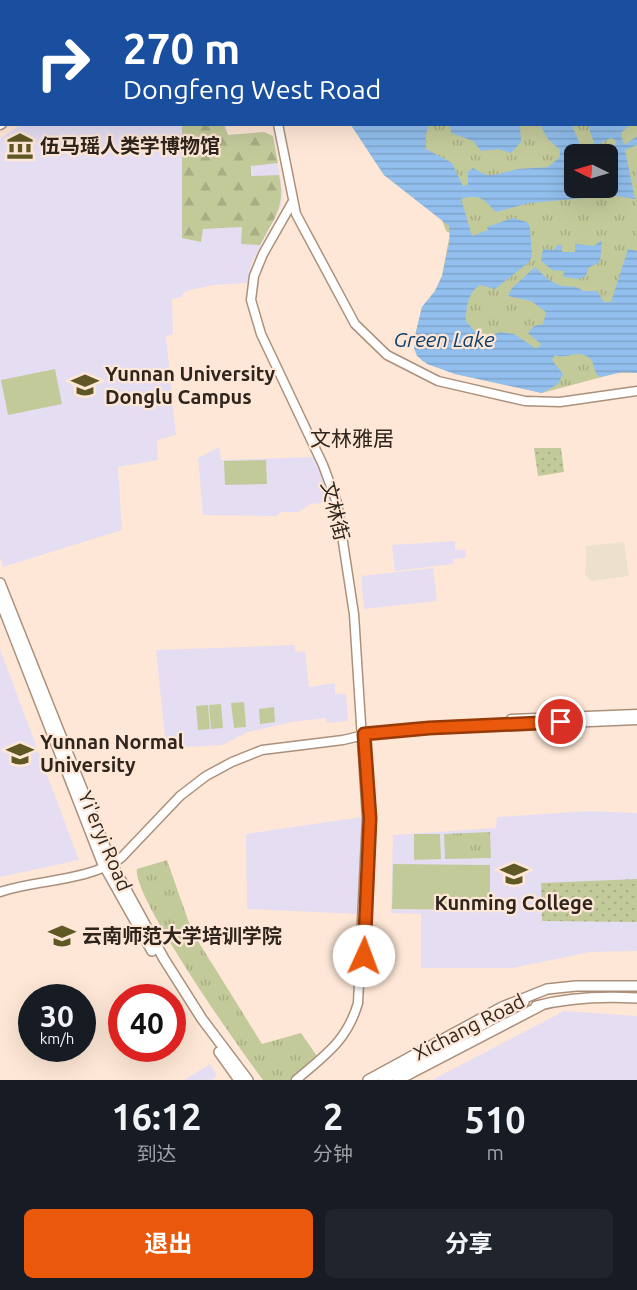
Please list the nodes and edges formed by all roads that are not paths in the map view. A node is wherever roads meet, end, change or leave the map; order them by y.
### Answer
1 (278, 126) edge
2 (293, 210) junction
3 (637, 391) edge
4 (0, 583) edge
5 (0, 600) edge
6 (637, 714) edge
7 (637, 720) edge
8 (362, 731) junction
9 (107, 863) junction
10 (0, 887) edge
11 (0, 892) edge
12 (637, 986) edge
13 (539, 992) junction
14 (637, 998) edge
15 (542, 1005) junction
16 (505, 1015) junction
17 (221, 1050) junction
18 (239, 1080) edge
19 (248, 1080) edge
20 (296, 1080) edge
21 (303, 1080) edge
22 (368, 1080) edge
23 (383, 1080) edge
24 (398, 1080) edge

1 - 2 street
2 - 3 street
2 - 8 street, 文林街
4 - 9 main road, Yi'eryi Road
5 - 9 main road, Yi'eryi Road
6 - 8 street
7 - 8 street
8 - 9 street
8 - 20 street
8 - 21 street
9 - 10 street
9 - 11 street
9 - 17 main road, Yi'eryi Road
12 - 13 main road, Xichang Road
13 - 16 main road, Xichang Road
13 - 22 main road, Xichang Road
14 - 15 main road, Xichang Road
15 - 16 main road, Xichang Road
15 - 24 main road, Xichang Road
16 - 23 main road, Xichang Road
17 - 18 main road, Yi'eryi Road
17 - 19 main road, Yi'eryi Road

